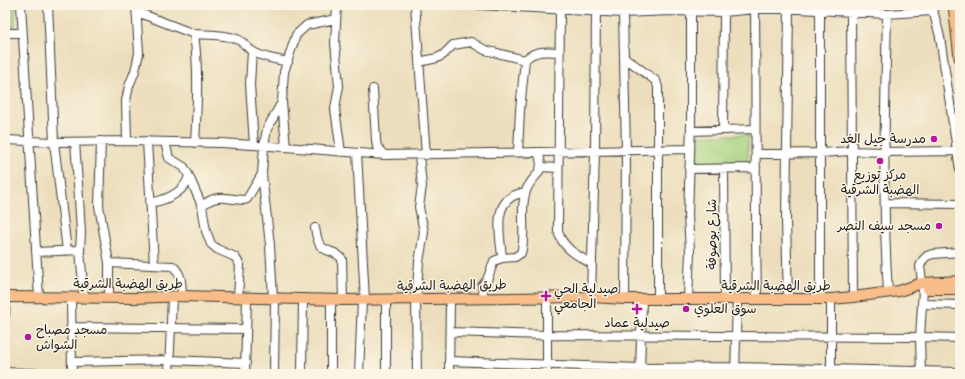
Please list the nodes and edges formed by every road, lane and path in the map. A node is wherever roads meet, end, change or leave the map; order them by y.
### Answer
1 (21, 5) edge
2 (48, 5) edge
3 (336, 5) edge
4 (415, 5) edge
5 (479, 5) edge
6 (954, 5) edge
7 (800, 7) edge
8 (137, 8) edge
9 (596, 8) edge
10 (670, 8) edge
11 (932, 8) edge
12 (560, 9) junction
13 (756, 9) junction
14 (789, 9) junction
15 (820, 9) junction
16 (691, 11) junction
17 (724, 12) junction
18 (851, 12) junction
19 (623, 13) junction
20 (887, 14) junction
21 (336, 19) junction
22 (5, 33) edge
23 (22, 33) junction
24 (194, 34) junction
25 (252, 51) junction
26 (559, 52) junction
27 (624, 57) junction
28 (960, 58) edge
29 (525, 60) junction
30 (288, 62) junction
31 (419, 62) junction
32 (373, 89) dead end
33 (282, 102) junction
34 (724, 129) junction
35 (755, 129) junction
36 (691, 131) junction
37 (5, 140) edge
38 (29, 141) junction
39 (102, 141) junction
40 (127, 141) junction
41 (147, 141) junction
42 (54, 142) junction
43 (75, 142) junction
44 (165, 142) junction
45 (195, 143) junction
46 (254, 145) junction
47 (264, 146) junction
48 (286, 147) junction
49 (690, 149) junction
50 (626, 150) junction
51 (658, 150) junction
52 (595, 151) junction
53 (851, 151) junction
54 (956, 151) junction
55 (341, 152) junction
56 (518, 152) junction
57 (538, 152) junction
58 (558, 152) junction
59 (885, 152) junction
60 (357, 153) junction
61 (820, 153) junction
62 (756, 154) junction
63 (787, 154) junction
64 (384, 155) junction
65 (422, 155) junction
66 (541, 167) junction
67 (558, 168) junction
68 (756, 168) junction
69 (689, 169) junction
70 (724, 169) junction
71 (960, 170) edge
72 (262, 174) junction
73 (189, 176) junction
74 (526, 192) junction
75 (150, 203) junction
76 (886, 203) junction
77 (960, 204) edge
78 (202, 206) junction
79 (315, 228) dead end
80 (80, 250) junction
81 (67, 251) junction
82 (36, 252) junction
83 (960, 252) edge
84 (502, 258) junction
85 (109, 263) junction
86 (592, 264) junction
87 (154, 265) junction
88 (960, 281) edge
89 (923, 286) junction
90 (960, 289) edge
91 (888, 292) junction
92 (177, 296) junction
93 (5, 297) edge
94 (39, 297) junction
95 (71, 297) junction
96 (84, 297) junction
97 (108, 297) junction
98 (591, 297) junction
99 (853, 297) junction
100 (242, 298) junction
101 (274, 298) junction
102 (303, 298) junction
103 (484, 298) junction
104 (547, 298) junction
105 (331, 299) junction
106 (386, 299) junction
107 (450, 299) junction
108 (625, 299) junction
109 (642, 299) junction
110 (658, 299) junction
111 (688, 299) junction
112 (725, 299) junction
113 (737, 299) junction
114 (757, 299) junction
115 (820, 299) junction
116 (831, 299) junction
117 (343, 300) junction
118 (364, 300) junction
119 (416, 300) junction
120 (788, 300) junction
121 (922, 304) junction
122 (960, 305) edge
123 (5, 315) edge
124 (71, 327) junction
125 (171, 329) junction
126 (246, 330) junction
127 (450, 332) junction
128 (546, 335) junction
129 (640, 336) junction
130 (735, 336) junction
131 (830, 337) junction
132 (920, 337) junction
133 (960, 338) edge
134 (169, 360) junction
135 (449, 361) junction
136 (72, 362) junction
137 (246, 363) junction
138 (547, 365) junction
139 (640, 371) edge
140 (735, 371) edge
141 (5, 372) edge
142 (831, 372) edge
143 (960, 372) edge
144 (921, 373) edge
145 (47, 374) edge
146 (72, 374) edge
147 (169, 374) edge
148 (245, 374) edge
149 (274, 374) edge
150 (302, 374) edge
151 (331, 374) edge
152 (359, 374) edge
153 (386, 374) edge
154 (417, 374) edge
155 (449, 374) edge
156 (547, 374) edge

1 - 23 street
2 - 42 street
3 - 21 street
4 - 31 street
5 - 12 street
6 - 28 highway
7 - 14 street
7 - 15 street
8 - 24 street
8 - 40 street
9 - 12 street
9 - 19 street
9 - 52 street
10 - 16 street
10 - 19 street
11 - 20 street
11 - 54 street
12 - 26 street
13 - 14 street
13 - 17 street
13 - 35 street
14 - 63 street
15 - 18 street
15 - 61 street
16 - 17 street
16 - 36 street
17 - 34 street
18 - 20 street
18 - 53 street
19 - 27 street
20 - 59 street
21 - 30 street
21 - 55 street
22 - 23 street
23 - 38 street
24 - 25 street
24 - 45 street
25 - 30 street
25 - 46 street
26 - 29 street
26 - 58 street
27 - 50 street
27 - 51 street
29 - 31 street
29 - 56 street
30 - 33 street
31 - 65 street
32 - 64 street
33 - 47 street
33 - 48 street
34 - 35 street
34 - 36 street
35 - 62 street
36 - 49 street
37 - 38 street
38 - 42 street
38 - 82 street
39 - 40 street
39 - 43 street
39 - 85 street
40 - 41 street
41 - 44 street
41 - 75 street
42 - 43 street
42 - 81 street
43 - 80 street
44 - 45 street
44 - 73 street
45 - 46 street
46 - 47 street
47 - 48 street
47 - 72 street
48 - 55 street
49 - 51 street
49 - 69 street
50 - 51 street
50 - 52 street
50 - 108 street
51 - 110 street
52 - 58 street
52 - 86 street
53 - 59 street
53 - 61 street
53 - 99 street
54 - 59 street
54 - 71 street
55 - 60 street
56 - 57 street
56 - 65 street
57 - 58 street
57 - 66 street
58 - 67 street
59 - 76 street
60 - 64 street
60 - 118 street
61 - 63 street
61 - 115 street
62 - 63 street
62 - 68 street
63 - 120 street
64 - 65 street
65 - 119 street
66 - 67 street
66 - 74 street
67 - 86 street
68 - 70 street
68 - 114 street
69 - 70 street
69 - 111 street
70 - 112 street, شارع بوصوفة
72 - 78 street
72 - 101 street
73 - 75 street
73 - 78 street
74 - 84 street
74 - 84 street
75 - 87 street
76 - 77 street
76 - 91 street
78 - 100 street
79 - 117 street
80 - 81 street
80 - 96 street
81 - 82 street
82 - 94 street
83 - 89 street
84 - 103 street
85 - 87 street
85 - 97 street
86 - 98 street
87 - 92 street
88 - 89 main road
89 - 90 main road
89 - 91 main road, طريق الهضبة الشرقية
89 - 121 street
91 - 99 main road, طريق الهضبة الشرقية
92 - 97 main road, طريق الهضبة الشرقية
92 - 100 main road, طريق الهضبة الشرقية
92 - 125 street
93 - 94 main road, طريق الهضبة الشرقية
93 - 123 street
94 - 95 main road, طريق الهضبة الشرقية
95 - 96 main road, طريق الهضبة الشرقية
95 - 124 street
96 - 97 main road, طريق الهضبة الشرقية
98 - 104 main road, طريق الهضبة الشرقية
98 - 108 main road, طريق الهضبة الشرقية
99 - 116 main road, طريق الهضبة الشرقية
100 - 101 main road, طريق الهضبة الشرقية
100 - 126 street
101 - 102 main road, طريق الهضبة الشرقية
101 - 149 street
102 - 105 main road, طريق الهضبة الشرقية
102 - 150 street
103 - 104 main road, طريق الهضبة الشرقية
103 - 107 main road, طريق الهضبة الشرقية
104 - 128 street
105 - 117 main road, طريق الهضبة الشرقية
105 - 151 street
106 - 118 main road, طريق الهضبة الشرقية
106 - 119 main road, طريق الهضبة الشرقية
106 - 153 street
107 - 119 main road, طريق الهضبة الشرقية
107 - 127 street
108 - 109 main road, طريق الهضبة الشرقية
109 - 110 main road, طريق الهضبة الشرقية
109 - 129 street
110 - 111 main road, طريق الهضبة الشرقية
111 - 112 main road, طريق الهضبة الشرقية
112 - 113 main road, طريق الهضبة الشرقية
113 - 114 main road, طريق الهضبة الشرقية
113 - 130 street
114 - 120 main road, طريق الهضبة الشرقية
115 - 116 main road, طريق الهضبة الشرقية
115 - 120 main road, طريق الهضبة الشرقية
116 - 131 street
117 - 118 main road, طريق الهضبة الشرقية
118 - 152 street
119 - 154 street
121 - 122 street
121 - 132 street
124 - 125 street
124 - 136 street
125 - 126 street
125 - 134 street
126 - 137 street
127 - 128 street
127 - 135 street
128 - 129 street
128 - 138 street
129 - 130 street
129 - 139 street
130 - 131 street
130 - 140 street
131 - 132 street
131 - 142 street
132 - 133 street
132 - 144 street
134 - 136 street
134 - 137 street
134 - 147 street
135 - 138 street
135 - 155 street
136 - 146 street
137 - 148 street
138 - 139 street
138 - 156 street
139 - 140 street
140 - 142 street
141 - 145 street
142 - 144 street
143 - 144 street

